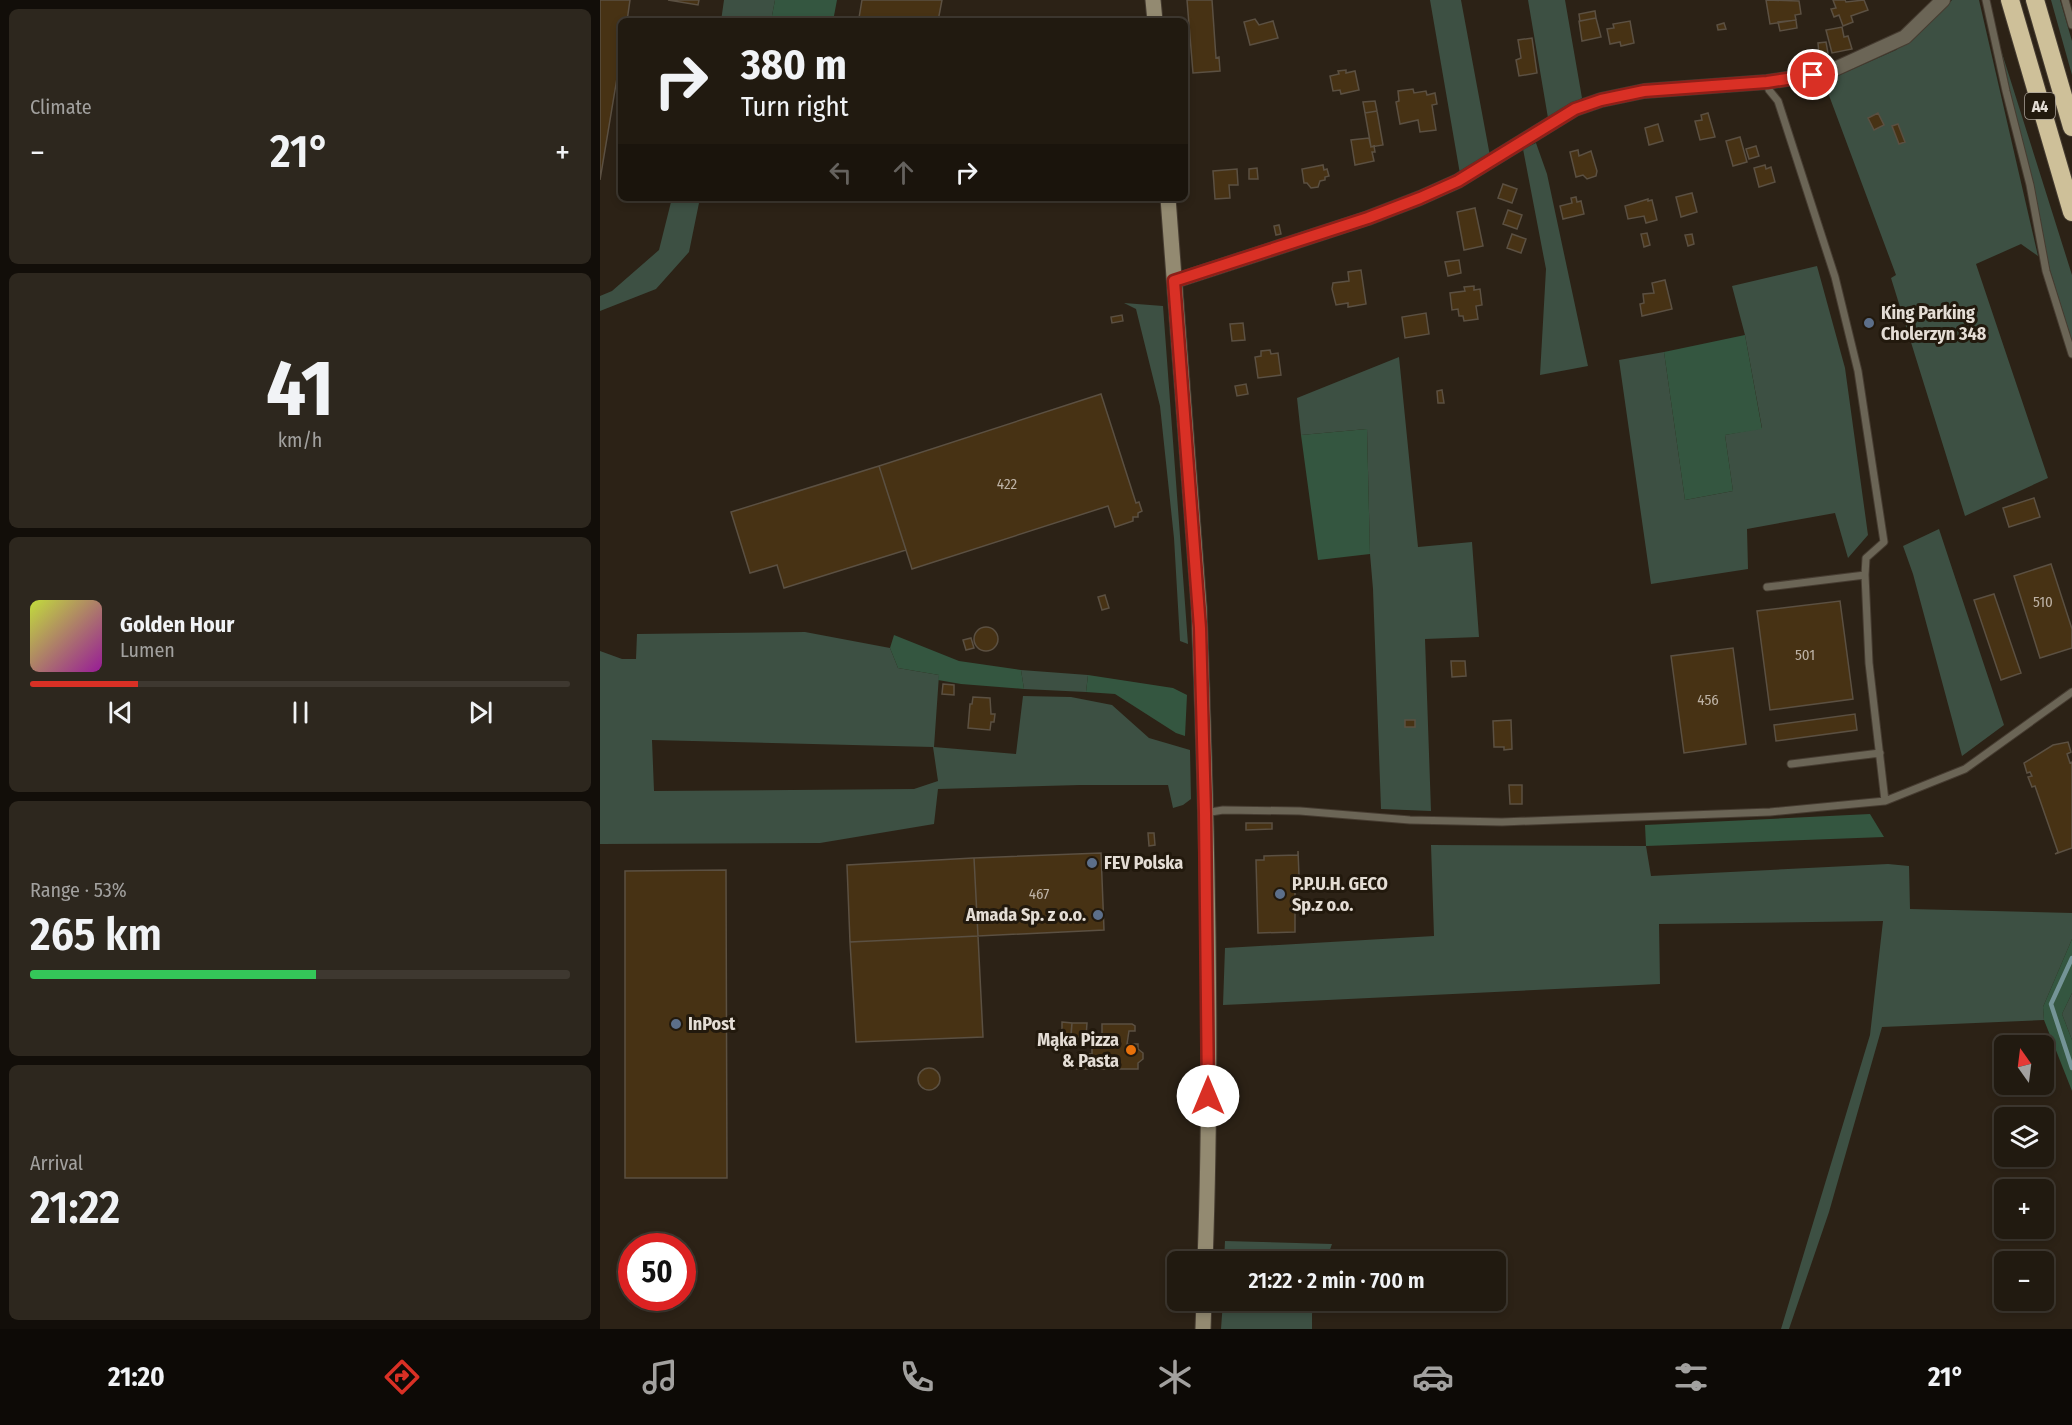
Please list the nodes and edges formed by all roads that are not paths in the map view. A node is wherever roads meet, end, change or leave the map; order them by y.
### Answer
1 (1153, 0) edge
2 (1943, 0) edge
3 (1986, 0) edge
4 (2010, 0) edge
5 (2035, 0) edge
6 (2065, 0) edge
7 (1155, 18) edge
8 (2072, 25) edge
9 (1767, 82) junction
10 (2072, 127) edge
11 (1168, 201) edge
12 (2072, 212) edge
13 (1174, 281) junction
14 (2072, 354) edge
15 (1865, 575) junction
16 (1767, 587) dead end
17 (2072, 692) edge
18 (1880, 753) junction
19 (1791, 764) dead end
20 (1885, 801) junction
21 (1205, 813) junction
22 (1205, 1251) edge
23 (1204, 1311) edge
24 (1203, 1329) edge

1 - 7 main road
2 - 9 street
3 - 14 lane
4 - 12 highway, A4
5 - 10 highway, A4
6 - 8 lane
9 - 13 street
9 - 15 lane
11 - 13 main road
13 - 21 main road
15 - 16 lane
15 - 18 lane
17 - 20 lane
18 - 19 lane
18 - 20 lane
20 - 21 lane
21 - 22 main road
23 - 24 main road

